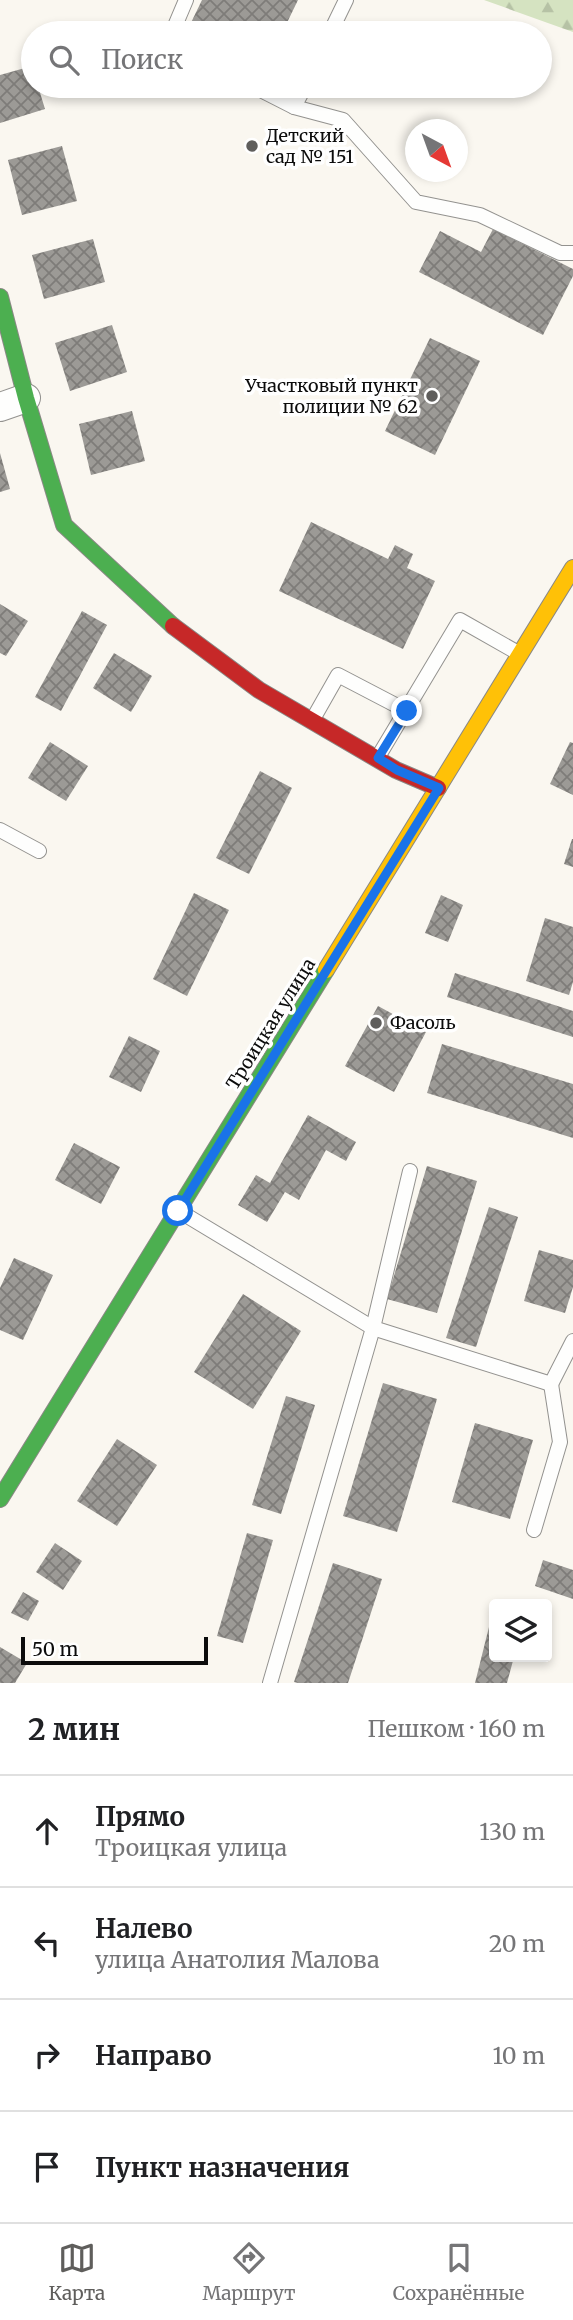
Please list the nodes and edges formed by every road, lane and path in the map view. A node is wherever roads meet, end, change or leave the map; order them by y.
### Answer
1 (186, 0) edge
2 (346, 0) edge
3 (177, 21) edge
4 (336, 21) edge
5 (277, 98) edge
6 (299, 98) edge
7 (295, 107) junction
8 (573, 253) edge
9 (0, 297) edge
10 (13, 402) edge
11 (573, 568) edge
12 (521, 655) junction
13 (407, 711) junction
14 (312, 720) junction
15 (378, 758) junction
16 (439, 788) junction
17 (0, 830) edge
18 (39, 851) dead end
19 (410, 1171) dead end
20 (178, 1211) junction
21 (373, 1328) junction
22 (573, 1340) edge
23 (551, 1384) junction
24 (0, 1499) edge
25 (534, 1530) dead end
26 (270, 1683) edge

1 - 3 lane
2 - 4 lane
5 - 7 lane
6 - 7 lane
7 - 8 lane
9 - 10 street
10 - 14 street
11 - 12 street, Троицкая улица
12 - 13 lane
12 - 16 street, Троицкая улица
13 - 14 lane
13 - 15 lane
14 - 15 street
15 - 16 street
16 - 20 street, Троицкая улица
17 - 18 lane
19 - 21 lane
20 - 21 lane
20 - 24 street, Троицкая улица
21 - 23 lane
21 - 26 lane
22 - 23 lane
23 - 25 lane

